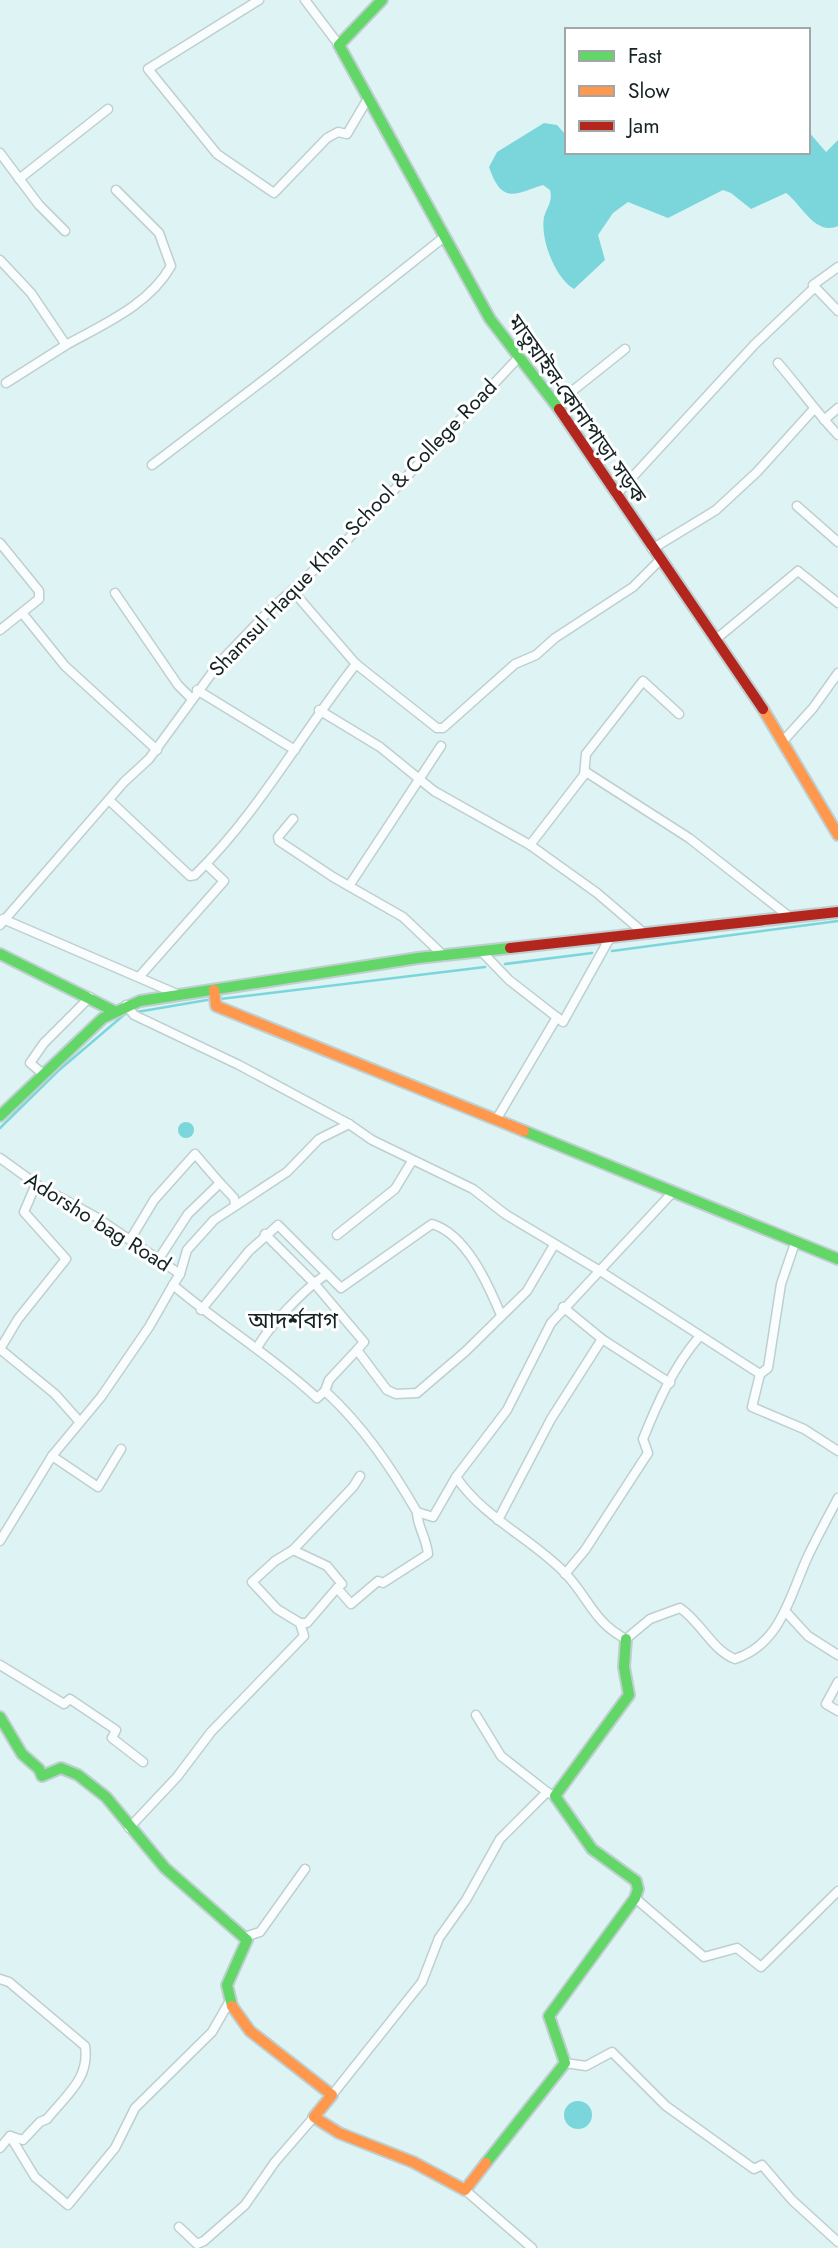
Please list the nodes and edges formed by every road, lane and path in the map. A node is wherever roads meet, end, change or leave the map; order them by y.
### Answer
1 (259, 0) edge
2 (305, 0) edge
3 (383, 0) edge
4 (339, 45) junction
5 (368, 100) junction
6 (108, 109) dead end
7 (0, 153) edge
8 (19, 178) junction
9 (116, 190) dead end
10 (65, 231) dead end
11 (443, 238) junction
12 (0, 261) edge
13 (838, 267) edge
14 (815, 287) junction
15 (838, 311) edge
16 (66, 345) junction
17 (625, 349) dead end
18 (520, 356) junction
19 (778, 363) dead end
20 (6, 383) dead end
21 (556, 404) junction
22 (838, 408) edge
23 (813, 410) junction
24 (824, 421) junction
25 (838, 435) edge
26 (152, 465) dead end
27 (616, 495) junction
28 (797, 506) dead end
29 (838, 542) edge
30 (0, 543) edge
31 (652, 549) junction
32 (660, 560) junction
33 (292, 590) junction
34 (115, 593) dead end
35 (838, 603) edge
36 (23, 614) junction
37 (0, 630) edge
38 (716, 640) junction
39 (356, 664) junction
40 (838, 673) edge
41 (197, 690) junction
42 (192, 699) junction
43 (320, 710) junction
44 (679, 714) dead end
45 (784, 740) junction
46 (441, 746) dead end
47 (157, 750) junction
48 (296, 750) junction
49 (586, 772) junction
50 (418, 779) junction
51 (109, 800) junction
52 (293, 819) dead end
53 (838, 835) edge
54 (530, 845) junction
55 (206, 864) junction
56 (349, 886) junction
57 (838, 912) edge
58 (791, 918) junction
59 (2, 921) edge
60 (645, 934) junction
61 (611, 936) junction
62 (482, 952) junction
63 (0, 954) edge
64 (444, 956) junction
65 (139, 976) junction
66 (177, 994) junction
67 (90, 997) junction
68 (215, 997) junction
69 (114, 1010) junction
70 (130, 1010) junction
71 (557, 1017) junction
72 (42, 1073) junction
73 (0, 1116) edge
74 (496, 1120) junction
75 (349, 1124) junction
76 (0, 1158) edge
77 (412, 1161) junction
78 (220, 1183) junction
79 (36, 1184) junction
80 (672, 1193) junction
81 (235, 1205) junction
82 (265, 1234) junction
83 (337, 1235) dead end
84 (130, 1240) junction
85 (794, 1243) junction
86 (554, 1245) junction
87 (838, 1259) edge
88 (158, 1260) junction
89 (600, 1271) junction
90 (180, 1274) junction
91 (327, 1274) junction
92 (314, 1283) junction
93 (173, 1285) junction
94 (563, 1307) junction
95 (201, 1310) junction
96 (501, 1315) junction
97 (699, 1338) junction
98 (602, 1339) junction
99 (0, 1349) edge
100 (257, 1349) junction
101 (357, 1350) junction
102 (760, 1374) junction
103 (670, 1383) junction
104 (325, 1391) junction
105 (79, 1420) junction
106 (121, 1449) dead end
107 (838, 1451) edge
108 (52, 1456) junction
109 (360, 1476) dead end
110 (456, 1477) junction
111 (838, 1498) edge
112 (417, 1512) junction
113 (498, 1520) junction
114 (0, 1523) edge
115 (12, 1524) junction
116 (0, 1541) edge
117 (293, 1550) junction
118 (565, 1573) junction
119 (337, 1588) junction
120 (786, 1612) junction
121 (300, 1623) junction
122 (626, 1639) junction
123 (838, 1655) edge
124 (0, 1665) edge
125 (838, 1682) edge
126 (838, 1711) edge
127 (476, 1715) dead end
128 (0, 1717) edge
129 (143, 1762) dead end
130 (551, 1794) junction
131 (129, 1828) junction
132 (305, 1869) dead end
133 (838, 1891) edge
134 (635, 1898) junction
135 (244, 1937) junction
136 (0, 1979) edge
137 (231, 1999) junction
138 (565, 2063) junction
139 (332, 2095) junction
140 (314, 2117) junction
141 (4, 2144) edge
142 (465, 2190) junction
143 (179, 2227) dead end
144 (838, 2242) edge
145 (532, 2248) edge

1 - 5 street
2 - 4 street
3 - 4 street
4 - 5 street, মাতুয়াইল-কোনাপাড়া সড়ক
5 - 11 street, মাতুয়াইল-কোনাপাড়া সড়ক
6 - 8 street
7 - 8 street
8 - 10 street
9 - 16 street
11 - 18 street, মাতুয়াইল-কোনাপাড়া সড়ক
11 - 26 street
12 - 16 street
13 - 14 street
14 - 15 street
14 - 27 street
16 - 20 street
17 - 21 street
18 - 21 street, মাতুয়াইল-কোনাপাড়া সড়ক
18 - 33 street, Shamsul Haque Khan School & College Road
19 - 23 street
21 - 27 street, মাতুয়াইল-কোনাপাড়া সড়ক
22 - 24 street
23 - 24 street
23 - 31 street
24 - 25 street
27 - 31 street, মাতুয়াইল-কোনাপাড়া সড়ক
28 - 29 street
30 - 36 street
31 - 32 street, মাতুয়াইল-কোনাপাড়া সড়ক
32 - 38 street, মাতুয়াইল-কোনাপাড়া সড়ক
32 - 39 street
33 - 39 street
33 - 41 street, Shamsul Haque Khan School & College Road
34 - 42 street
35 - 38 street
36 - 37 street
36 - 47 street
38 - 45 street, মাতুয়াইল-কোনাপাড়া সড়ক
39 - 43 street
40 - 45 street
41 - 42 street, Shamsul Haque Khan School & College Road
41 - 48 street
42 - 47 street, Shamsul Haque Khan School & College Road
43 - 48 street
43 - 50 street
44 - 49 street
45 - 53 street, মাতুয়াইল-কোনাপাড়া সড়ক
46 - 50 street
47 - 51 street, Shamsul Haque Khan School & College Road
48 - 55 street
49 - 54 street
49 - 58 street
50 - 54 street
50 - 56 street
51 - 55 street
51 - 59 street, Shamsul Haque Khan School & College Road
52 - 56 street
54 - 60 street
55 - 65 street
56 - 64 street
57 - 58 street
58 - 60 street
59 - 65 street
60 - 61 street
61 - 62 street
61 - 71 street
62 - 64 street
62 - 71 street
63 - 67 street
64 - 68 street
65 - 66 street
66 - 68 street
66 - 70 street
67 - 69 street
67 - 72 street
68 - 74 street
69 - 70 street
69 - 72 street
70 - 75 street
71 - 74 street
72 - 73 street
74 - 80 street
75 - 77 street
75 - 81 street
76 - 79 street, Adorsho bag Road
77 - 83 street
77 - 86 street
78 - 81 street
78 - 84 street
78 - 88 street
79 - 84 street, Adorsho bag Road
79 - 99 street
80 - 85 street
80 - 89 street
81 - 90 street
82 - 91 street
82 - 92 street
82 - 95 street
84 - 88 street, Adorsho bag Road
85 - 87 street
85 - 102 street
86 - 89 street
86 - 96 street
88 - 90 street, Adorsho bag Road
89 - 94 street
89 - 97 street
90 - 93 street, Adorsho bag Road
91 - 92 street
91 - 96 street
92 - 100 street
92 - 101 street
93 - 95 street, Adorsho bag Road
93 - 105 street
94 - 98 street
94 - 110 street
95 - 100 street, Adorsho bag Road
96 - 101 street
97 - 102 street
97 - 103 street
98 - 103 street
98 - 113 street
99 - 105 street
100 - 104 street, Adorsho bag Road
101 - 104 street
102 - 107 street
103 - 118 street
104 - 112 street, Adorsho bag Road
105 - 108 street
106 - 108 street
108 - 115 street
109 - 117 street
110 - 112 street
110 - 113 street
111 - 120 street
112 - 119 street, Adorsho bag Road
113 - 118 street
114 - 115 street
115 - 116 street
117 - 119 street
117 - 121 street
118 - 122 street
119 - 121 street
120 - 122 street
120 - 123 street
121 - 131 street
122 - 130 street
124 - 129 street
125 - 126 street
127 - 130 street
128 - 131 street
130 - 134 street
130 - 139 street
131 - 135 street
132 - 135 street
133 - 134 street
134 - 138 street
135 - 137 street
136 - 141 street
137 - 139 street
137 - 141 street
138 - 142 street
138 - 144 street
139 - 140 street
140 - 142 street
140 - 143 street
142 - 145 street

